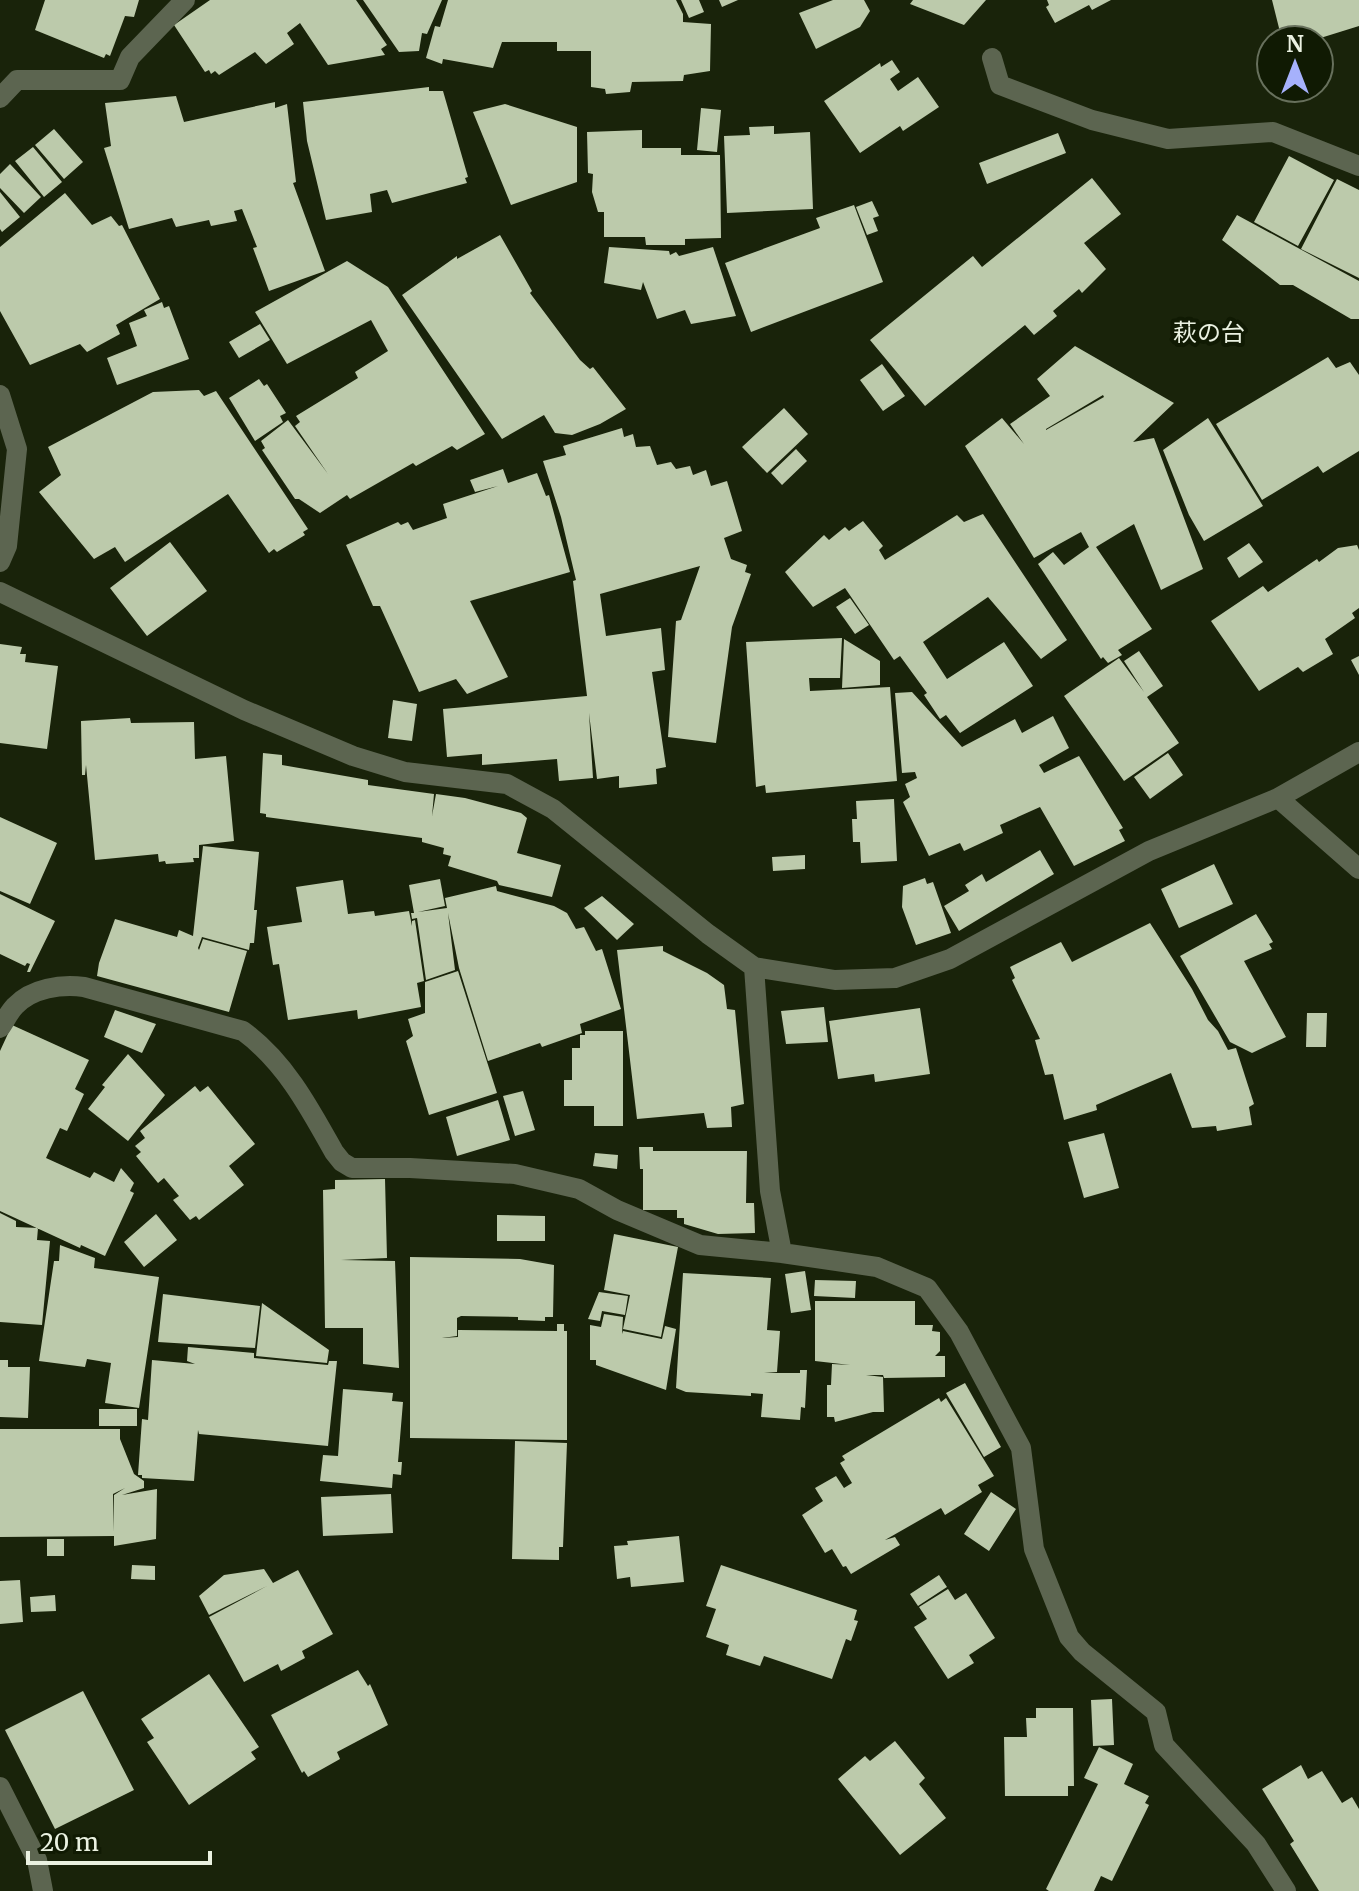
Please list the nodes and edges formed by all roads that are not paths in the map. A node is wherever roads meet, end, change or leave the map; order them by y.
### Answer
1 (185, 0) edge
2 (992, 58) dead end
3 (0, 98) edge
4 (1359, 166) edge
5 (0, 395) edge
6 (0, 562) edge
7 (0, 592) edge
8 (1359, 752) edge
9 (1278, 798) junction
10 (1359, 869) edge
11 (754, 967) junction
12 (0, 1028) edge
13 (782, 1253) junction
14 (0, 1787) edge
15 (43, 1891) edge
16 (1286, 1891) edge

1 - 3 street
2 - 4 street
5 - 6 street
7 - 11 street
8 - 9 street
9 - 10 street
9 - 11 street
11 - 13 street
12 - 13 street
13 - 16 street
14 - 15 street

